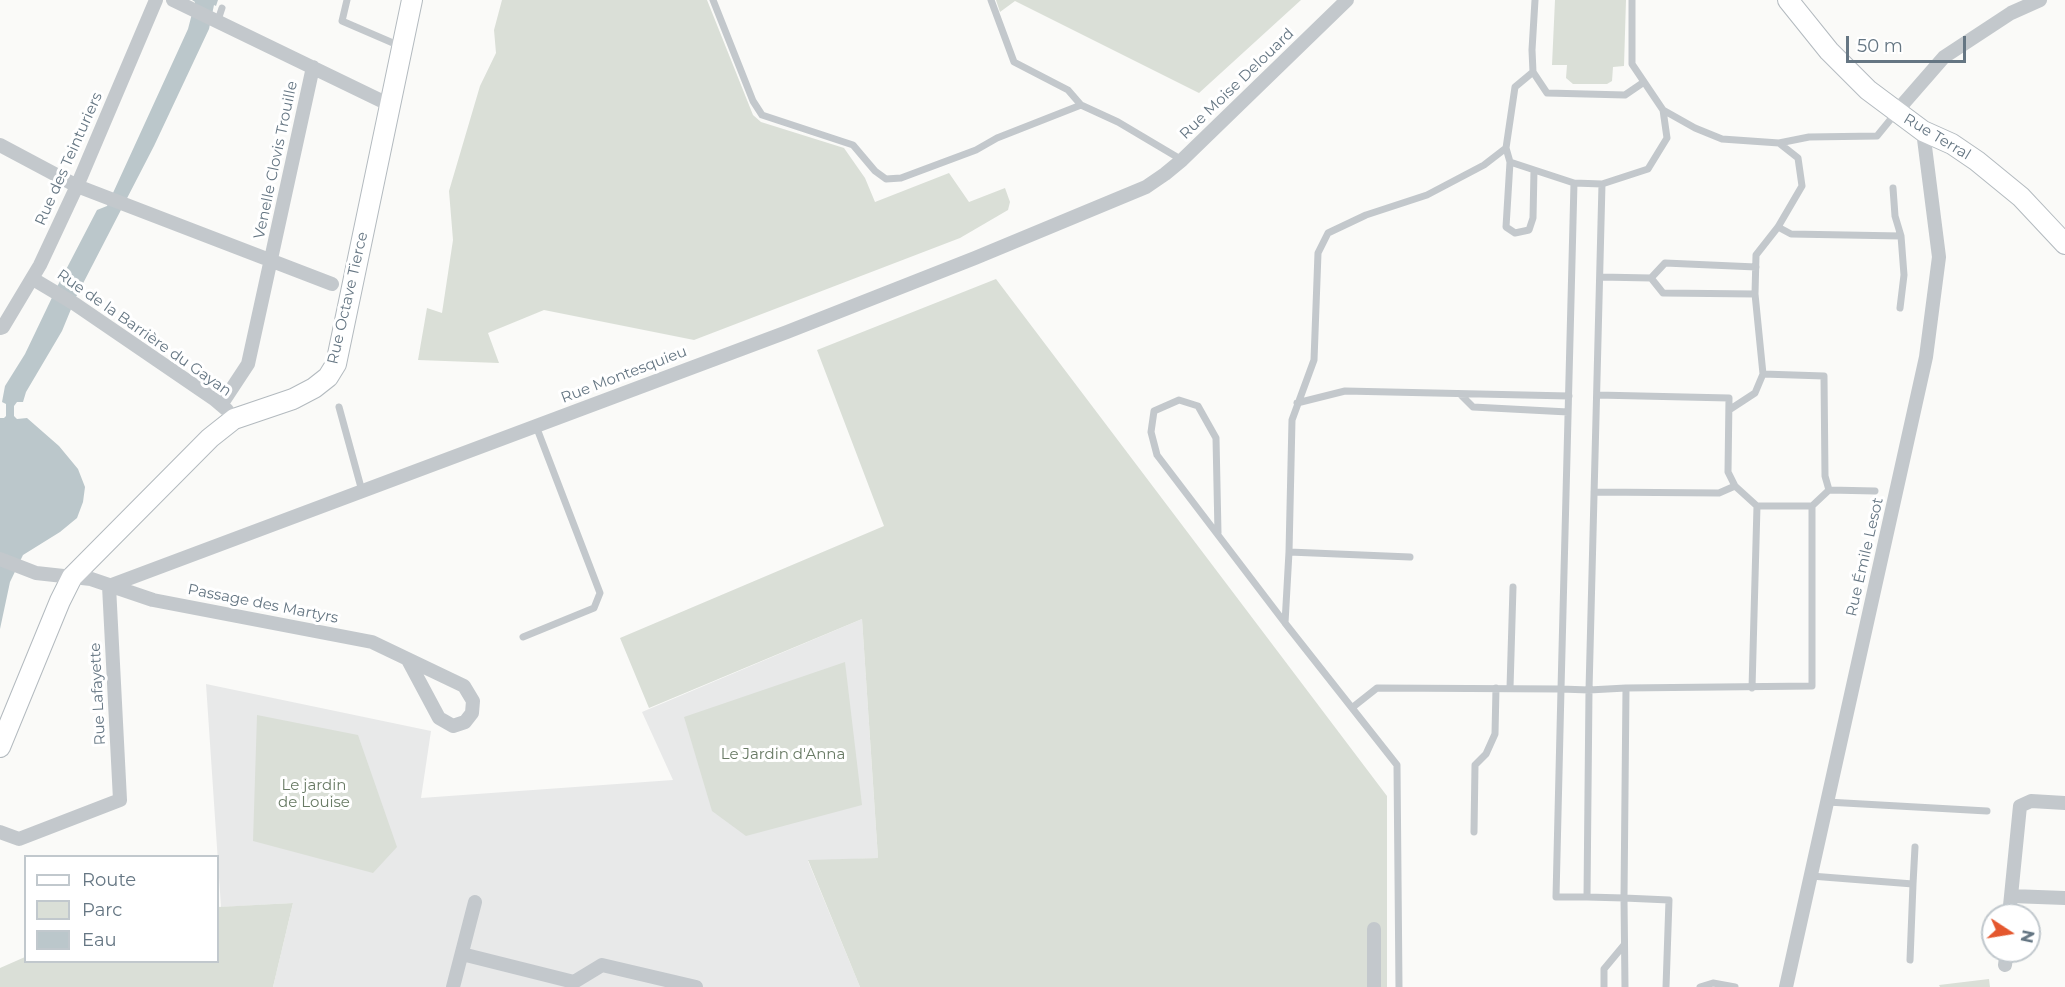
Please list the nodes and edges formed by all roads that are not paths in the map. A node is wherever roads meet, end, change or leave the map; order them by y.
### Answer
1 (156, 0) edge
2 (173, 0) edge
3 (346, 0) edge
4 (412, 0) edge
5 (713, 0) edge
6 (991, 0) edge
7 (1347, 0) edge
8 (1536, 0) edge
9 (1632, 0) edge
10 (1788, 0) edge
11 (2040, 0) edge
12 (402, 47) junction
13 (313, 67) junction
14 (1533, 72) junction
15 (1644, 82) junction
16 (390, 105) junction
17 (1081, 105) junction
18 (1663, 110) junction
19 (1896, 112) junction
20 (1923, 131) junction
21 (1779, 143) junction
22 (0, 145) edge
23 (1506, 148) junction
24 (1182, 160) junction
25 (1510, 162) junction
26 (1534, 170) junction
27 (1574, 183) junction
28 (1602, 184) junction
29 (77, 186) junction
30 (1146, 187) joint
31 (1893, 188) dead end
32 (1778, 227) junction
33 (1901, 236) junction
34 (2065, 244) edge
35 (271, 261) junction
36 (1756, 267) junction
37 (1600, 277) junction
38 (1651, 278) junction
39 (33, 279) junction
40 (332, 284) dead end
41 (1755, 294) junction
42 (1900, 308) dead end
43 (2, 327) edge
44 (1763, 374) junction
45 (1460, 394) junction
46 (1597, 395) junction
47 (1569, 396) junction
48 (1297, 403) junction
49 (339, 407) dead end
50 (1729, 410) junction
51 (227, 412) junction
52 (1568, 412) junction
53 (537, 426) junction
54 (1735, 486) junction
55 (1829, 489) junction
56 (362, 491) junction
57 (1875, 491) dead end
58 (1594, 492) junction
59 (1757, 506) junction
60 (1812, 506) junction
61 (1218, 532) junction
62 (1289, 552) junction
63 (1410, 557) dead end
64 (0, 559) edge
65 (72, 577) junction
66 (109, 586) junction
67 (1513, 587) dead end
68 (1285, 623) junction
69 (523, 637) dead end
70 (408, 660) junction
71 (1496, 688) junction
72 (1510, 688) junction
73 (1626, 688) junction
74 (1752, 688) junction
75 (1561, 689) junction
76 (1589, 690) junction
77 (1353, 707) junction
78 (0, 747) edge
79 (1827, 802) junction
80 (2065, 803) edge
81 (1987, 811) dead end
82 (0, 832) edge
83 (1474, 832) dead end
84 (1915, 847) dead end
85 (1810, 876) junction
86 (1913, 884) junction
87 (2011, 896) junction
88 (1587, 897) junction
89 (1624, 898) junction
90 (2065, 898) edge
91 (475, 902) dead end
92 (2011, 903) edge
93 (1374, 929) dead end
94 (1624, 945) junction
95 (462, 954) junction
96 (1910, 960) dead end
97 (573, 984) edge
98 (453, 987) edge
99 (696, 987) edge
100 (1374, 987) edge
101 (1399, 987) edge
102 (1604, 987) edge
103 (1625, 987) edge
104 (1666, 987) edge
105 (1700, 987) edge
106 (1735, 987) edge
107 (1786, 987) edge

1 - 29 street, Rue des Teinturiers
2 - 13 street
3 - 12 lane
4 - 12 street, Rue Octave Tierce
5 - 17 lane
6 - 17 lane
7 - 24 street, Rue Moise Delouard
8 - 14 lane
9 - 15 lane
10 - 19 street, Rue Terral
11 - 19 street
12 - 16 street, Rue Octave Tierce
13 - 16 street
13 - 35 street, Venelle Clovis Trouille
14 - 15 lane
14 - 23 lane
15 - 18 lane
16 - 51 street, Rue Octave Tierce
17 - 24 lane
18 - 21 lane
18 - 28 lane
19 - 20 street, Rue Terral
19 - 21 lane
20 - 34 street, Rue Terral
20 - 79 street, Rue Émile Lesot
21 - 32 lane
22 - 29 street
23 - 25 lane
23 - 48 lane
24 - 30 street, Rue Moise Delouard
25 - 26 lane
25 - 26 lane
26 - 27 lane
27 - 28 lane
27 - 47 lane
28 - 37 lane
29 - 35 street
29 - 39 street, Rue des Teinturiers
30 - 53 street, Rue Montesquieu
31 - 33 lane
32 - 33 lane
32 - 36 lane
33 - 42 lane
35 - 40 street
35 - 51 street, Venelle Clovis Trouille
36 - 38 lane
36 - 41 lane
37 - 38 lane
37 - 46 lane
38 - 41 lane
39 - 43 street, Rue des Teinturiers
39 - 51 street, Rue de la Barrière du Gayan
41 - 44 lane
44 - 50 lane
44 - 55 lane
45 - 47 lane
45 - 48 lane
45 - 52 lane
46 - 50 lane
46 - 58 lane
47 - 52 lane
48 - 62 lane
49 - 56 lane
50 - 54 lane
51 - 65 street, Rue Octave Tierce
52 - 75 lane
53 - 56 street, Rue Montesquieu
53 - 69 lane
54 - 58 lane
54 - 59 lane
55 - 57 lane
55 - 60 lane
56 - 66 street, Rue Montesquieu
58 - 76 lane
59 - 60 lane
59 - 74 lane
60 - 74 lane
61 - 61 lane
61 - 68 lane
62 - 63 lane
62 - 68 lane
64 - 65 street, Passage des Martyrs
65 - 66 street, Passage des Martyrs
65 - 78 street, Rue Octave Tierce
66 - 70 street, Passage des Martyrs
66 - 82 street, Rue Lafayette
67 - 72 lane
68 - 77 lane
70 - 70 street, Passage des Martyrs
71 - 72 lane
71 - 77 lane
71 - 83 lane
72 - 75 lane
73 - 74 lane
73 - 76 lane
73 - 89 lane
75 - 76 lane
75 - 88 lane
76 - 88 lane
77 - 101 lane
79 - 81 lane
79 - 85 street, Rue Émile Lesot
80 - 87 street
84 - 86 lane
85 - 86 lane
85 - 107 street, Rue Émile Lesot
86 - 96 lane
87 - 90 street
87 - 92 street
88 - 89 lane
89 - 94 lane
89 - 104 lane
91 - 95 street
93 - 100 street
94 - 102 lane
94 - 103 lane
95 - 97 street
95 - 98 street
97 - 99 street
105 - 106 lane

